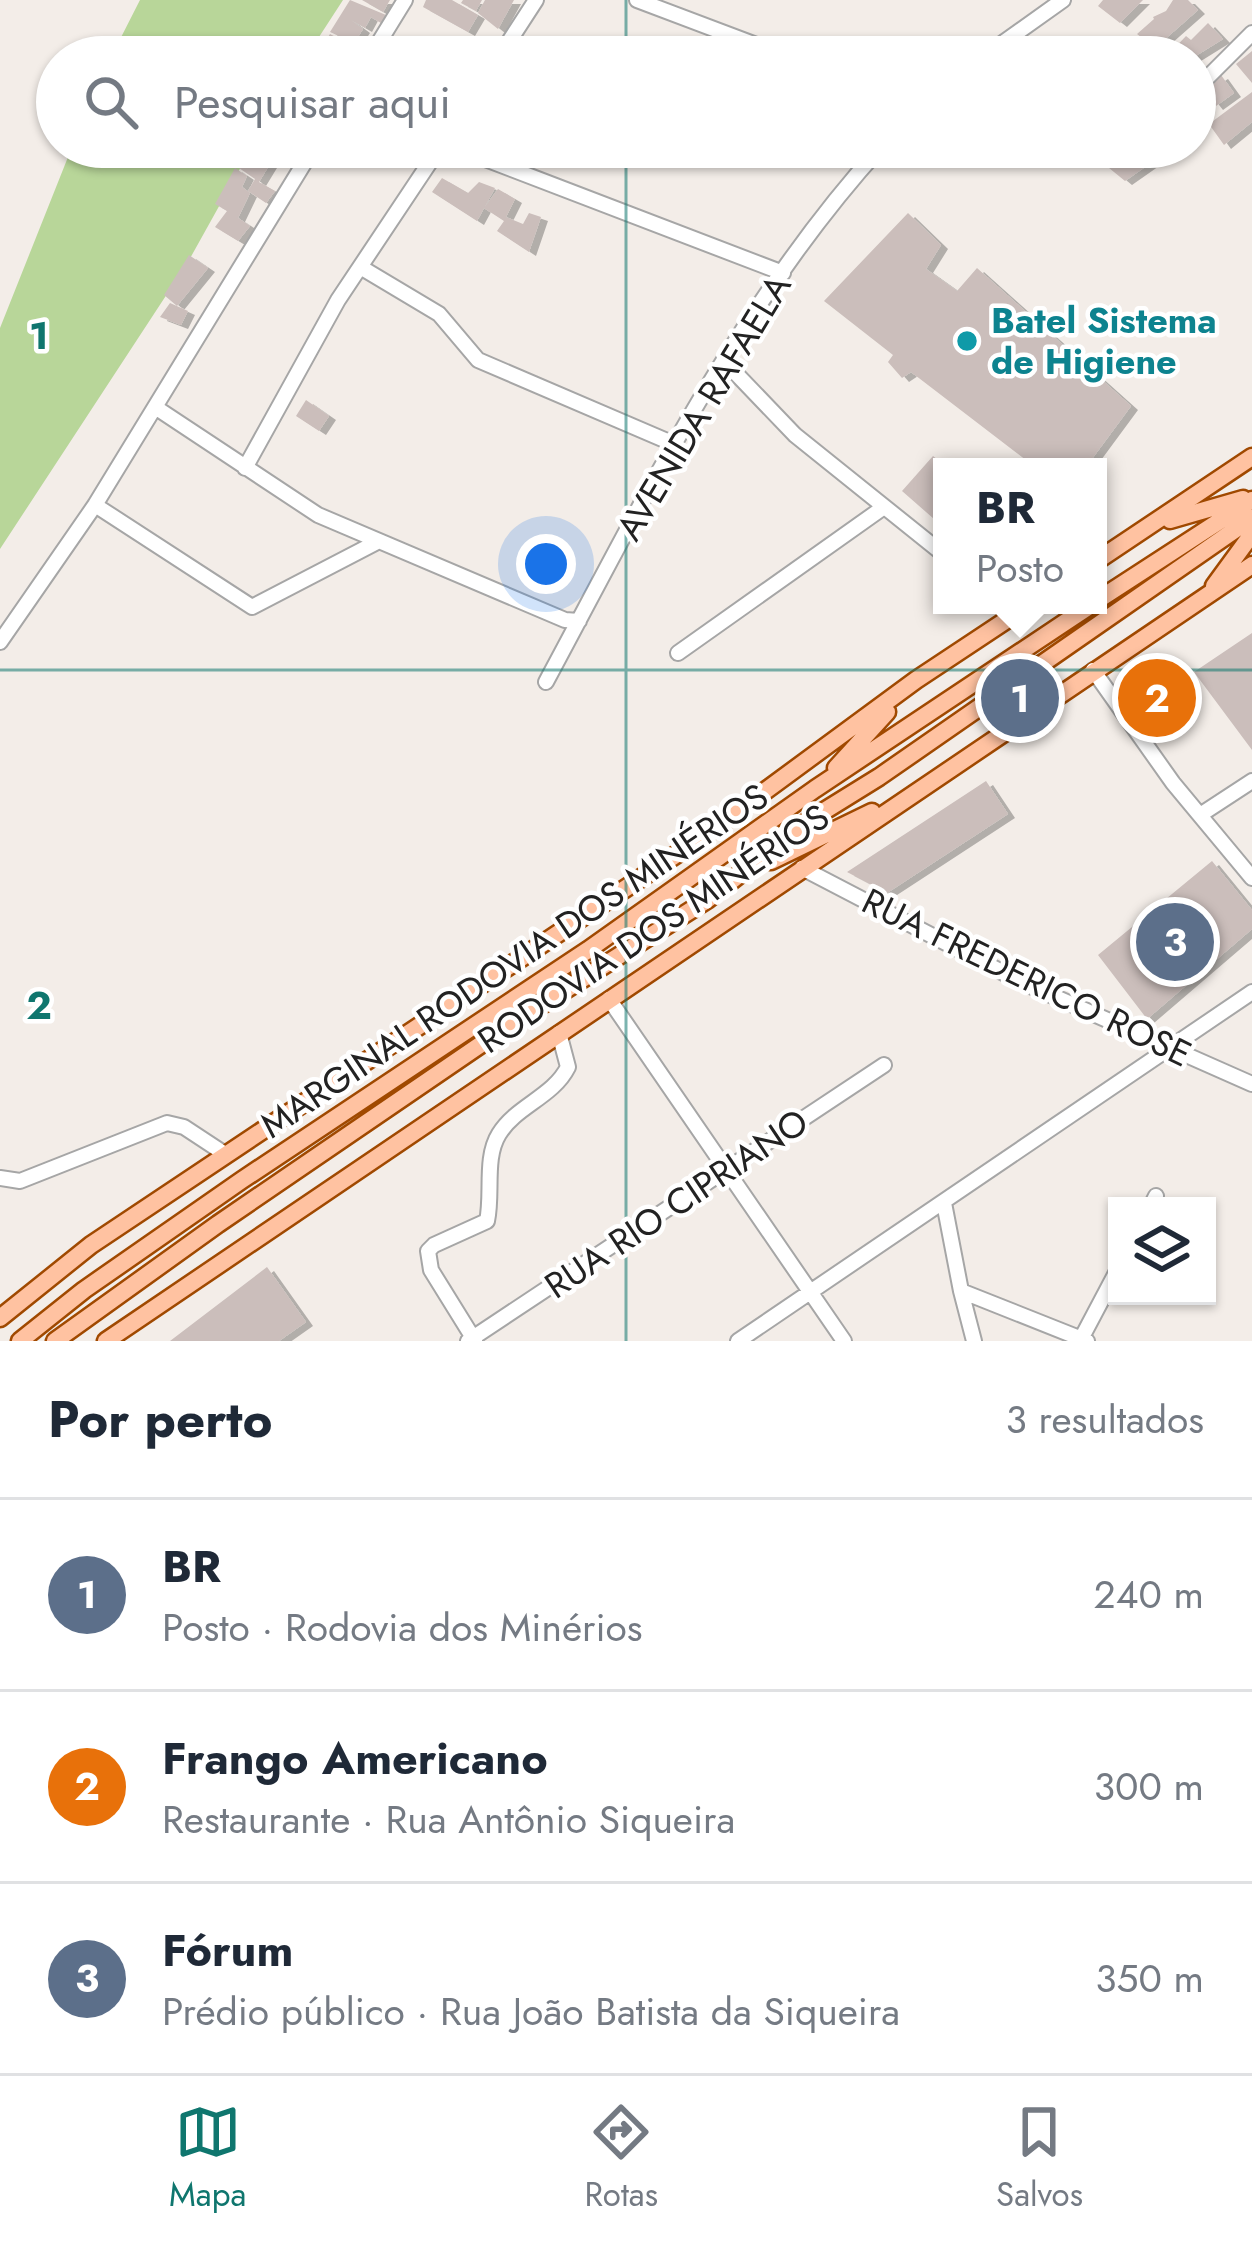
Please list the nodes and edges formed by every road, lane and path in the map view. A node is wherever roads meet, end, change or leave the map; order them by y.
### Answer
1 (405, 0) edge
2 (536, 0) edge
3 (637, 0) edge
4 (1063, 0) edge
5 (1252, 34) edge
6 (383, 36) edge
7 (513, 36) edge
8 (732, 36) edge
9 (1012, 36) edge
10 (1216, 69) edge
11 (301, 168) edge
12 (426, 168) edge
13 (509, 168) edge
14 (861, 168) edge
15 (362, 268) junction
16 (783, 273) junction
17 (725, 362) junction
18 (155, 406) junction
19 (674, 445) junction
20 (1252, 457) edge
21 (245, 468) junction
22 (1252, 499) edge
23 (95, 505) junction
24 (884, 507) junction
25 (1252, 518) edge
26 (1151, 525) junction
27 (1252, 534) edge
28 (379, 541) junction
29 (933, 546) edge
30 (1107, 554) edge
31 (1252, 565) edge
32 (1107, 594) edge
33 (1206, 596) junction
34 (1010, 614) edge
35 (1078, 614) edge
36 (579, 621) junction
37 (0, 642) edge
38 (678, 653) dead end
39 (1093, 670) junction
40 (916, 680) junction
41 (547, 682) dead end
42 (1252, 781) edge
43 (819, 787) junction
44 (906, 797) junction
45 (1200, 815) junction
46 (802, 868) junction
47 (1252, 878) edge
48 (726, 887) junction
49 (1252, 992) edge
50 (609, 999) junction
51 (559, 1034) junction
52 (1171, 1047) junction
53 (884, 1065) dead end
54 (1252, 1084) edge
55 (225, 1154) junction
56 (728, 1169) junction
57 (0, 1178) edge
58 (944, 1203) junction
59 (1108, 1289) edge
60 (961, 1291) junction
61 (812, 1292) junction
62 (0, 1318) edge
63 (472, 1340) edge
64 (1083, 1340) edge
65 (20, 1341) edge
66 (56, 1341) edge
67 (106, 1341) edge
68 (738, 1341) edge
69 (844, 1341) edge
70 (974, 1341) edge

1 - 6 street
2 - 7 street
3 - 8 street
4 - 9 street
5 - 10 street
11 - 18 street
12 - 15 street
13 - 16 street
14 - 16 street, AVENIDA RAFAELA
15 - 19 street
15 - 21 street
16 - 17 street, AVENIDA RAFAELA
17 - 19 street, AVENIDA RAFAELA
17 - 24 street
18 - 21 street
18 - 23 street
19 - 36 street, AVENIDA RAFAELA
20 - 26 main road
21 - 28 street
22 - 26 main road
22 - 32 main road, RODOVIA DOS MINÉRIOS
23 - 28 street
23 - 37 street
24 - 29 street
24 - 38 street
25 - 48 main road, RODOVIA DOS MINÉRIOS
26 - 30 main road
27 - 33 main road
28 - 36 street
31 - 33 main road
33 - 39 main road
34 - 40 main road, MARGINAL RODOVIA DOS MINÉRIOS
35 - 43 main road, RODOVIA DOS MINÉRIOS
36 - 41 street, AVENIDA RAFAELA
39 - 44 main road
39 - 45 street
40 - 43 main road
40 - 55 main road, MARGINAL RODOVIA DOS MINÉRIOS
42 - 45 street
43 - 65 main road, RODOVIA DOS MINÉRIOS
44 - 46 main road
44 - 48 main road
45 - 47 street
46 - 50 main road
46 - 52 street, RUA FREDERICO ROSE
48 - 66 main road, RODOVIA DOS MINÉRIOS
49 - 52 street
50 - 51 main road
50 - 56 street
51 - 63 street
51 - 67 main road
52 - 54 street, RUA FREDERICO ROSE
52 - 58 street
53 - 56 street, RUA RIO CIPRIANO
55 - 57 street
55 - 62 main road, MARGINAL RODOVIA DOS MINÉRIOS
56 - 61 street
56 - 63 street, RUA RIO CIPRIANO
58 - 60 street
58 - 61 street
59 - 64 street
60 - 64 street
60 - 70 street
61 - 68 street
61 - 69 street

